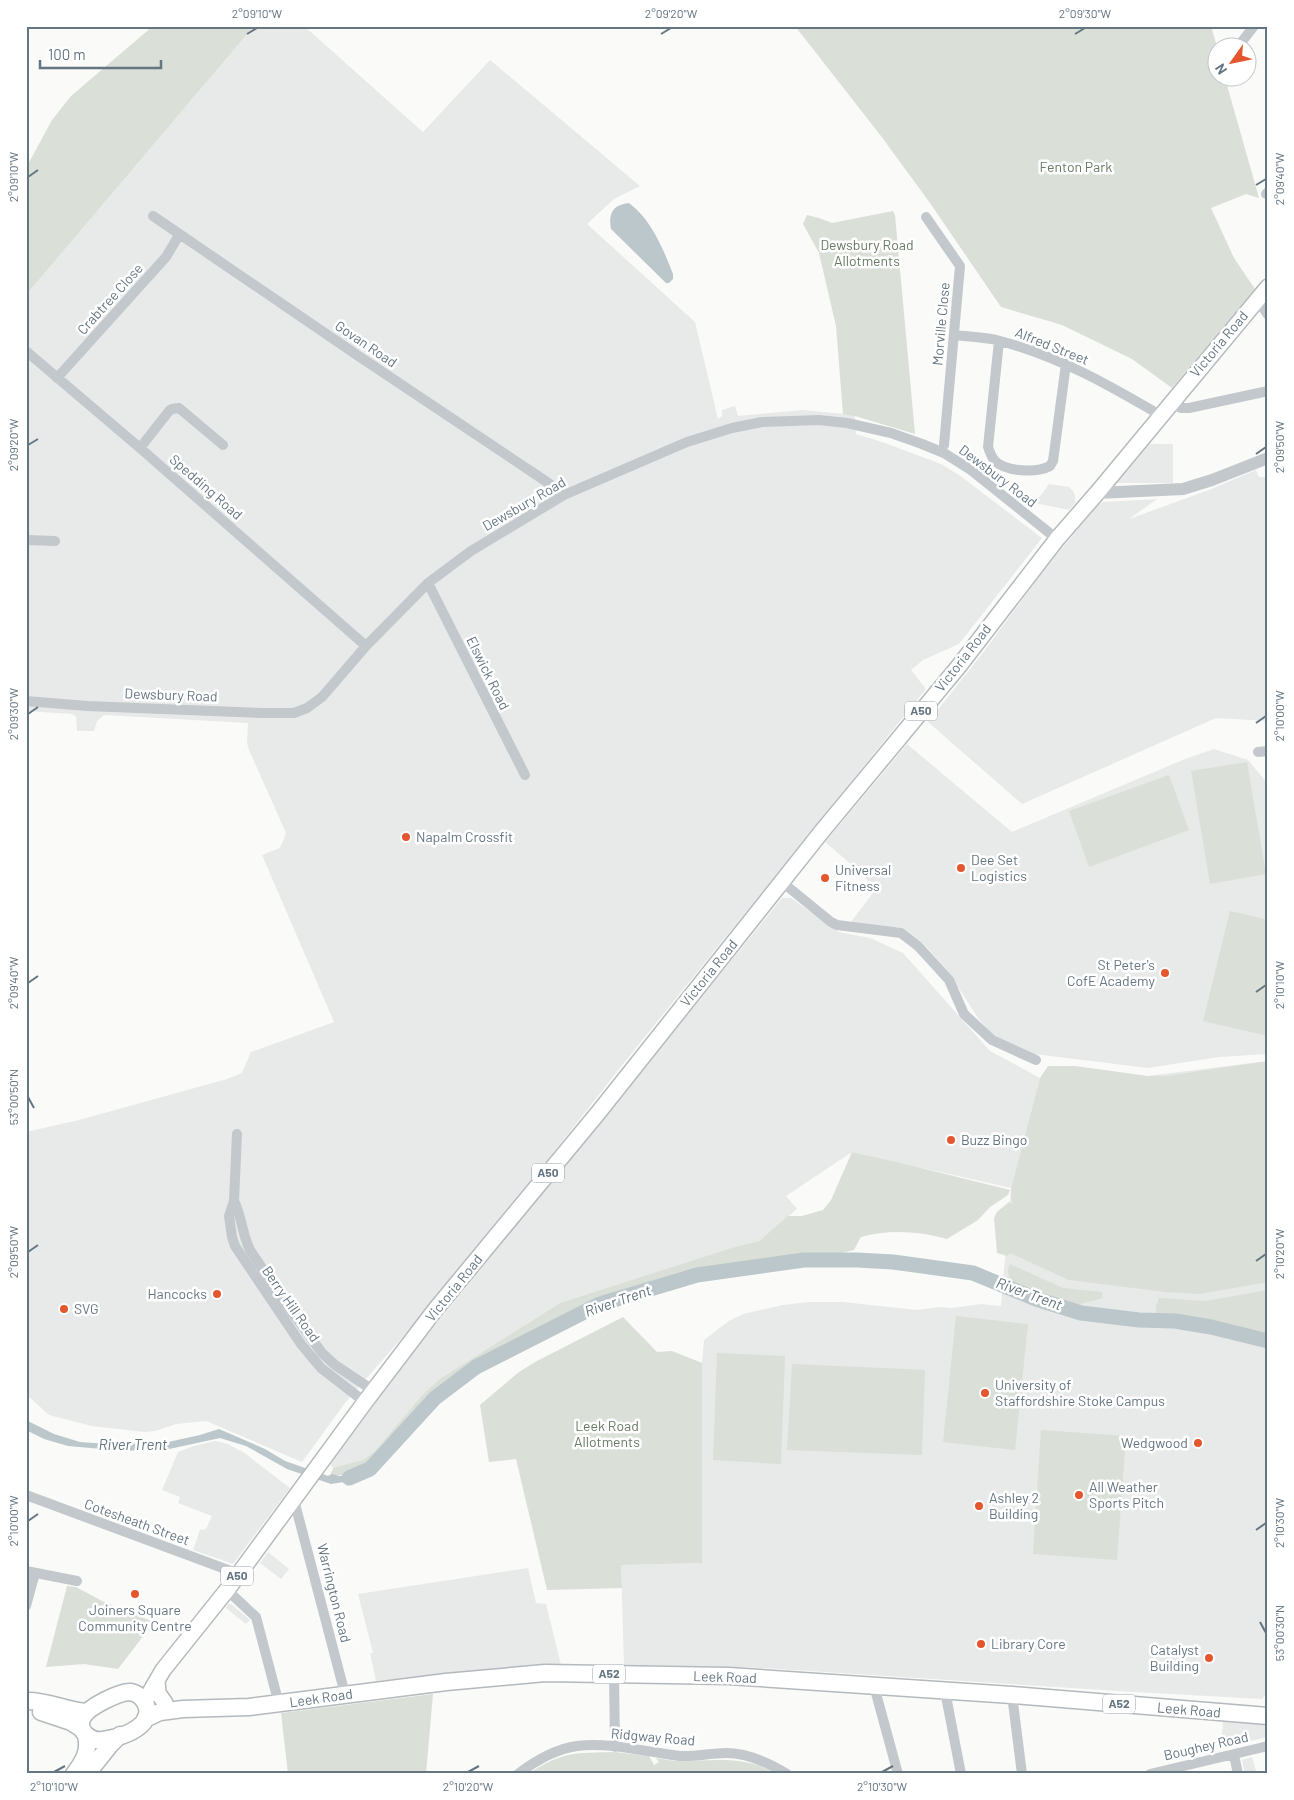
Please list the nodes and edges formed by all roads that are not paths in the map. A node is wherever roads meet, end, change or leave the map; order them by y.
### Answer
1 (1254, 26) edge
2 (1245, 38) edge
3 (153, 216) dead end
4 (926, 217) dead end
5 (179, 235) junction
6 (1268, 286) edge
7 (1257, 299) junction
8 (1268, 315) edge
9 (955, 335) junction
10 (999, 341) junction
11 (26, 351) edge
12 (1066, 364) junction
13 (57, 378) junction
14 (1268, 391) edge
15 (1170, 403) junction
16 (1160, 415) junction
17 (223, 445) dead end
18 (944, 445) dead end
19 (140, 448) junction
20 (1268, 458) edge
21 (1097, 494) junction
22 (564, 495) junction
23 (1057, 539) junction
24 (26, 540) edge
25 (56, 541) dead end
26 (428, 583) junction
27 (366, 646) junction
28 (26, 701) edge
29 (524, 775) dead end
30 (782, 882) junction
31 (1036, 1060) dead end
32 (237, 1134) dead end
33 (369, 1396) junction
34 (26, 1495) edge
35 (294, 1500) junction
36 (31, 1572) edge
37 (239, 1574) junction
38 (77, 1581) dead end
39 (227, 1590) junction
40 (26, 1606) edge
41 (614, 1674) junction
42 (160, 1675) junction
43 (874, 1686) junction
44 (944, 1691) junction
45 (126, 1692) junction
46 (345, 1694) junction
47 (1012, 1695) junction
48 (26, 1701) edge
49 (145, 1701) junction
50 (166, 1703) junction
51 (278, 1704) junction
52 (26, 1706) edge
53 (183, 1710) junction
54 (86, 1712) junction
55 (1268, 1716) edge
56 (145, 1719) junction
57 (84, 1732) junction
58 (120, 1735) junction
59 (615, 1746) junction
60 (1268, 1746) edge
61 (1234, 1755) junction
62 (1166, 1772) edge
63 (74, 1774) edge
64 (87, 1774) edge
65 (518, 1774) edge
66 (787, 1774) edge
67 (898, 1774) edge
68 (961, 1774) edge
69 (1022, 1774) edge
70 (1150, 1774) edge
71 (1238, 1774) edge

1 - 2 street
3 - 5 street, Govan Road
4 - 9 street, Morville Close
5 - 13 street, Crabtree Close
5 - 22 street, Govan Road
6 - 7 main road, Victoria Road / A50
7 - 8 street
7 - 15 main road, Victoria Road / A50
9 - 10 street, Alfred Street
9 - 18 street, Morville Close
10 - 12 street, Alfred Street
10 - 12 street
11 - 13 street, Spedding Road
12 - 16 street, Alfred Street
13 - 19 street, Spedding Road
14 - 15 street
15 - 16 main road, Victoria Road / A50
16 - 21 main road, Victoria Road / A50
17 - 19 street
19 - 27 street, Spedding Road
20 - 21 street
21 - 23 main road, Victoria Road / A50
22 - 23 street, Dewsbury Road
22 - 26 street, Dewsbury Road
23 - 30 main road, Victoria Road / A50
24 - 25 street
26 - 27 street, Dewsbury Road
26 - 29 street, Elswick Road
27 - 28 street, Dewsbury Road
30 - 31 street
30 - 33 main road, Victoria Road / A50
32 - 33 street, Berry Hill Road
33 - 35 main road, Victoria Road / A50
34 - 37 street, Cotesheath Street
35 - 37 main road, Victoria Road / A50
35 - 46 street, Warrington Road
36 - 38 street
36 - 40 street
37 - 39 main road, Victoria Road / A50
39 - 42 main road, Victoria Road / A50
39 - 51 street
41 - 43 highway, Leek Road / A52
41 - 46 highway, Leek Road / A52
41 - 59 street
42 - 45 main road, Victoria Road / A50
42 - 49 main road, Victoria Road / A50
42 - 50 main road
43 - 44 highway, Leek Road / A52
43 - 67 street
44 - 47 highway, Leek Road / A52
44 - 68 street
45 - 49 highway, A52
45 - 54 highway
46 - 51 highway, Leek Road / A52
47 - 55 highway, Leek Road / A52
47 - 69 street
48 - 54 highway
49 - 50 highway, Leek Road / A52
49 - 56 highway
50 - 53 highway, Leek Road / A52
51 - 53 highway, Leek Road / A52
52 - 57 highway, A52
53 - 56 highway, Leek Road / A52
54 - 57 highway
56 - 58 highway, A52
57 - 58 highway, A52
57 - 63 highway
58 - 64 highway
59 - 65 street, Ridgway Road
59 - 66 street, Ridgway Road
60 - 61 street, Boughey Road
61 - 62 street, Boughey Road
61 - 71 street
62 - 70 street, Boughey Road

